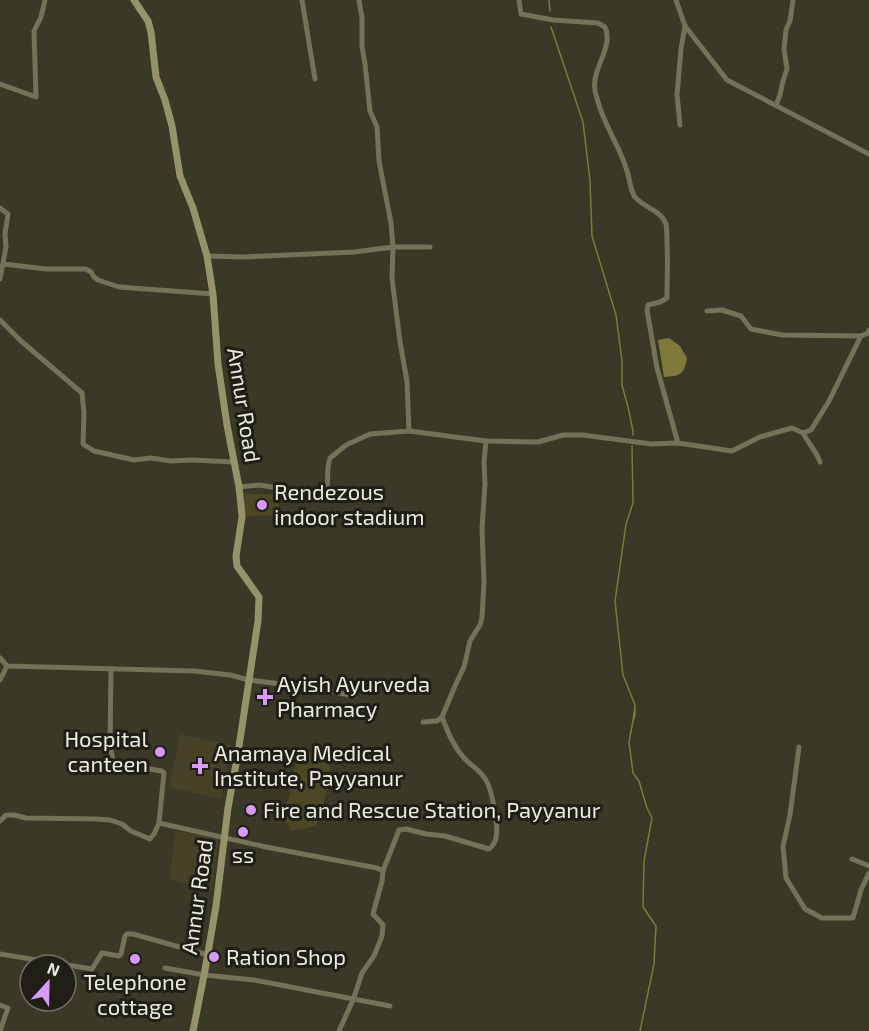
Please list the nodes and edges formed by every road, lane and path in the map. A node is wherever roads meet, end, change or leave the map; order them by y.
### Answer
1 (45, 0) edge
2 (134, 0) edge
3 (302, 0) edge
4 (359, 0) edge
5 (519, 0) edge
6 (676, 0) edge
7 (793, 0) edge
8 (686, 26) junction
9 (315, 79) dead end
10 (0, 84) edge
11 (776, 105) junction
12 (680, 125) dead end
13 (869, 154) edge
14 (0, 208) edge
15 (393, 247) junction
16 (430, 247) dead end
17 (207, 256) junction
18 (3, 264) junction
19 (0, 279) edge
20 (213, 294) junction
21 (708, 311) dead end
22 (0, 320) edge
23 (869, 330) edge
24 (861, 336) junction
25 (409, 431) junction
26 (803, 433) junction
27 (486, 441) junction
28 (678, 443) junction
29 (234, 462) junction
30 (820, 462) dead end
31 (239, 487) junction
32 (0, 658) edge
33 (7, 666) junction
34 (111, 669) junction
35 (0, 680) edge
36 (249, 680) junction
37 (355, 696) dead end
38 (442, 717) junction
39 (423, 722) dead end
40 (800, 747) dead end
41 (0, 821) edge
42 (159, 823) junction
43 (224, 837) junction
44 (852, 859) dead end
45 (869, 866) edge
46 (383, 871) junction
47 (869, 873) edge
48 (0, 954) edge
49 (208, 955) junction
50 (165, 968) dead end
51 (204, 975) junction
52 (353, 1000) junction
53 (0, 1005) edge
54 (390, 1006) dead end
55 (0, 1031) edge
56 (193, 1031) edge
57 (339, 1031) edge

1 - 10 street
2 - 17 main road, Annur Road
3 - 9 street
4 - 15 street
5 - 28 street
6 - 8 street
7 - 11 street
8 - 11 street
8 - 12 street
11 - 13 street
14 - 18 street
15 - 16 street
15 - 17 street
15 - 25 street
17 - 20 main road, Annur Road
18 - 19 street
18 - 20 street
20 - 29 main road, Annur Road
21 - 24 street
22 - 29 street
23 - 24 street
24 - 26 street
25 - 27 street
25 - 31 street
26 - 28 street
26 - 30 street
27 - 28 street
27 - 38 street
29 - 31 main road, Annur Road
31 - 36 main road, Annur Road
32 - 33 street
33 - 34 street
33 - 35 street
34 - 36 street
34 - 42 street
36 - 37 street
36 - 43 main road, Annur Road
38 - 39 street
38 - 46 street
40 - 47 street
41 - 42 street
42 - 43 street
43 - 46 street
43 - 49 main road, Annur Road
44 - 45 street
46 - 52 street
48 - 49 street
49 - 51 main road, Annur Road
50 - 51 street
51 - 52 street
51 - 56 main road, Annur Road
52 - 54 street
52 - 57 street
53 - 55 street

